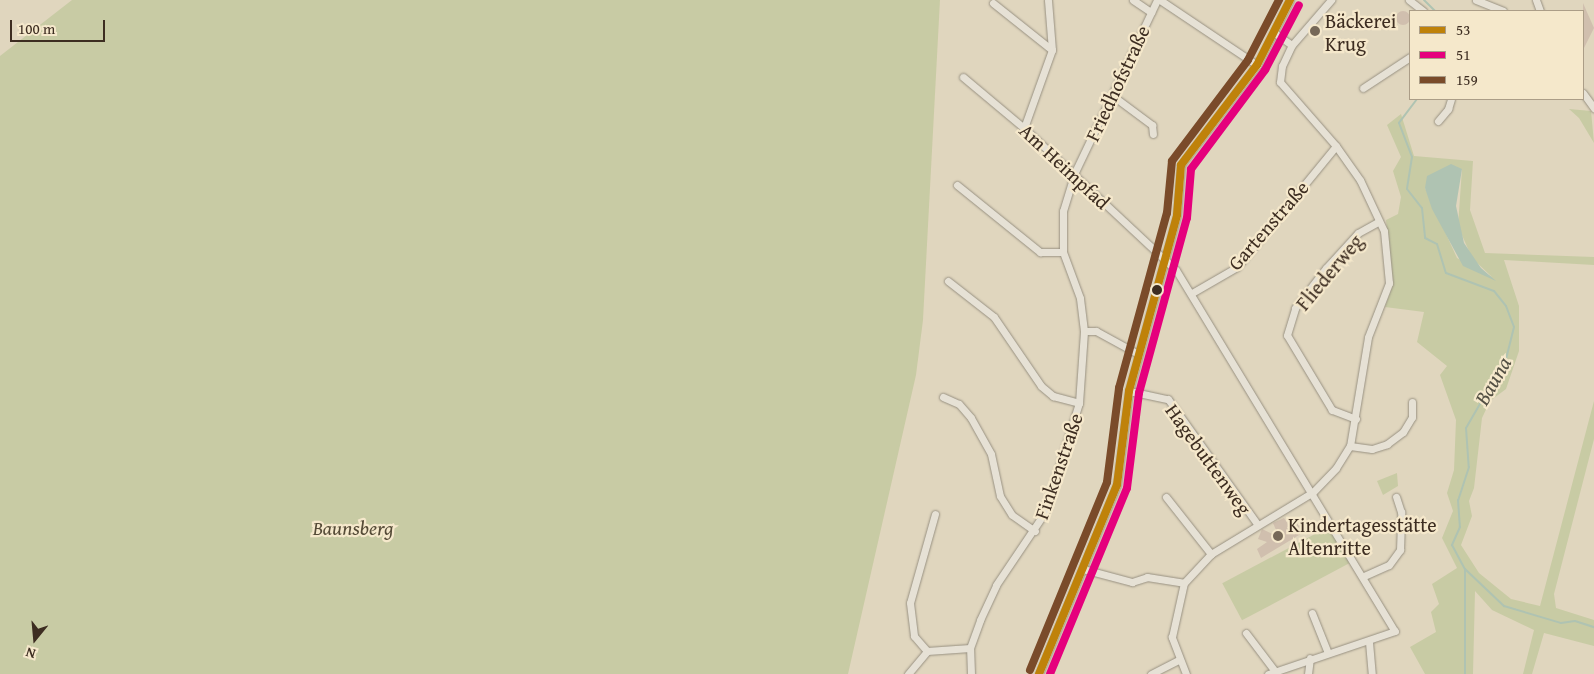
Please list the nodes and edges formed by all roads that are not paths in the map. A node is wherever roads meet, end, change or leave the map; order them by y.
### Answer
1 (1048, 0) edge
2 (1133, 0) edge
3 (1159, 0) edge
4 (1290, 0) edge
5 (1331, 0) edge
6 (1409, 0) edge
7 (1476, 0) edge
8 (993, 3) dead end
9 (1422, 10) edge
10 (1501, 10) edge
11 (1151, 12) junction
12 (1276, 34) junction
13 (1292, 45) junction
14 (1052, 50) junction
15 (1409, 58) edge
16 (1257, 65) junction
17 (963, 77) dead end
18 (1362, 88) dead end
19 (1584, 94) edge
20 (1112, 96) junction
21 (1451, 100) edge
22 (1594, 108) edge
23 (1438, 121) dead end
24 (1024, 128) junction
25 (1153, 134) dead end
26 (1336, 146) junction
27 (1074, 174) junction
28 (957, 184) dead end
29 (1062, 211) joint
30 (1378, 222) junction
31 (1063, 252) junction
32 (1164, 260) junction
33 (948, 280) dead end
34 (1192, 293) junction
35 (1084, 330) junction
36 (1138, 354) junction
37 (1129, 392) junction
38 (943, 397) dead end
39 (1412, 402) dead end
40 (1079, 403) junction
41 (1356, 419) junction
42 (1350, 446) junction
43 (1313, 492) junction
44 (1166, 497) dead end
45 (1396, 497) dead end
46 (934, 514) dead end
47 (1257, 524) junction
48 (1035, 531) junction
49 (1211, 554) junction
50 (1083, 569) junction
51 (1364, 576) junction
52 (1184, 583) junction
53 (1312, 613) dead end
54 (1246, 633) dead end
55 (1369, 642) junction
56 (970, 648) junction
57 (927, 651) junction
58 (1328, 653) junction
59 (1310, 658) junction
60 (1178, 660) junction
61 (1271, 672) edge
62 (908, 674) edge
63 (971, 674) edge
64 (1039, 674) edge
65 (1151, 674) edge
66 (1186, 674) edge
67 (1308, 674) edge
68 (1372, 674) edge

1 - 14 street
2 - 11 street, Friedhofstraße
3 - 11 street, Friedhofstraße
3 - 16 street
4 - 12 street
5 - 13 street
6 - 9 street
7 - 10 street
8 - 14 street
11 - 20 street, Friedhofstraße
12 - 13 street
12 - 16 street
13 - 26 street
14 - 24 street
15 - 18 street
16 - 32 street
17 - 24 street, Am Heimpfad
19 - 22 street
20 - 25 street
20 - 27 street, Friedhofstraße
21 - 23 street
24 - 27 street, Am Heimpfad
26 - 30 street
26 - 34 street, Gartenstraße
27 - 29 street, Friedhofstraße
27 - 32 street, Am Heimpfad
28 - 31 street
29 - 31 street, Finkenstraße
30 - 41 street
30 - 41 street, Fliederweg
31 - 35 street, Finkenstraße
32 - 34 street, Am Heimpfad
32 - 36 street
33 - 40 street
34 - 43 street, Am Heimpfad
35 - 36 street
35 - 40 street, Finkenstraße
36 - 37 street
37 - 47 street, Hagebuttenweg
37 - 50 street
38 - 48 street
39 - 42 street
40 - 48 street, Finkenstraße
41 - 42 street
42 - 43 street
43 - 47 street
43 - 51 street, Am Heimpfad
44 - 49 street
45 - 51 street
46 - 57 street
47 - 49 street
48 - 56 street, Finkenstraße
49 - 52 street
50 - 52 street
50 - 64 street
51 - 55 street, Am Heimpfad
52 - 60 street
53 - 58 street
54 - 61 street
55 - 58 street
55 - 68 street
56 - 57 street
56 - 63 street, Finkenstraße
57 - 62 street
58 - 59 street
59 - 61 street
59 - 67 street
60 - 65 street
60 - 66 street

